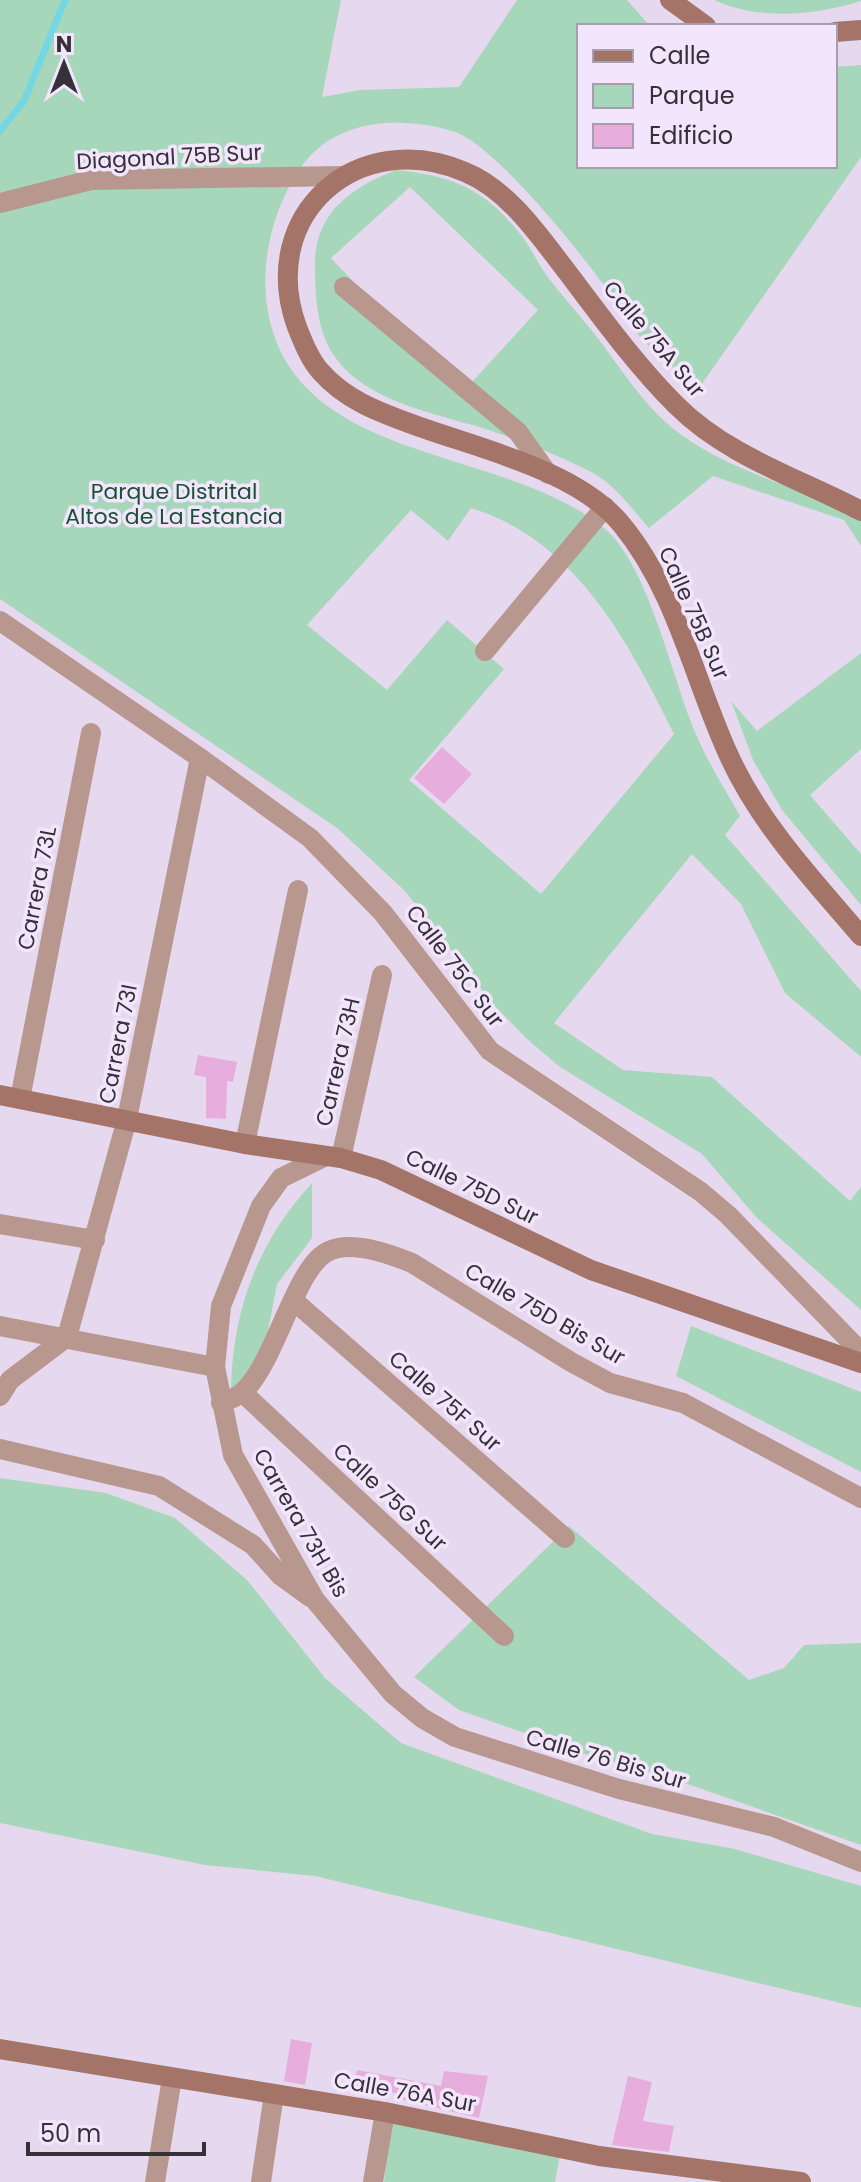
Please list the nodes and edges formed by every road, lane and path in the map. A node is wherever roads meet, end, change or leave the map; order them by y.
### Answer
1 (670, 0) edge
2 (703, 24) edge
3 (861, 30) edge
4 (837, 32) edge
5 (342, 176) junction
6 (0, 203) edge
7 (344, 287) dead end
8 (548, 474) junction
9 (605, 507) junction
10 (861, 511) edge
11 (0, 621) edge
12 (485, 651) dead end
13 (91, 733) dead end
14 (200, 758) junction
15 (298, 890) dead end
16 (861, 936) edge
17 (382, 975) dead end
18 (10, 1097) edge
19 (127, 1119) junction
20 (245, 1144) junction
21 (333, 1157) junction
22 (0, 1224) edge
23 (95, 1240) junction
24 (293, 1300) junction
25 (0, 1326) edge
26 (67, 1337) junction
27 (861, 1352) edge
28 (861, 1363) edge
29 (215, 1367) junction
30 (243, 1393) junction
31 (0, 1396) edge
32 (221, 1403) junction
33 (0, 1449) edge
34 (861, 1498) edge
35 (565, 1538) dead end
36 (315, 1600) junction
37 (504, 1636) dead end
38 (361, 1660) joint
39 (861, 1862) edge
40 (0, 2049) edge
41 (172, 2078) junction
42 (274, 2094) junction
43 (385, 2112) junction
44 (155, 2182) edge
45 (261, 2182) edge
46 (373, 2182) edge
47 (801, 2182) edge

1 - 2 street
3 - 4 street
5 - 6 street, Diagonal 75B Sur
5 - 8 street, Calle 75B Sur
5 - 10 street, Calle 75A Sur
7 - 8 street
8 - 9 street, Calle 75B Sur
9 - 12 street
9 - 16 street, Calle 75B Sur
11 - 14 street, Calle 75C Sur
13 - 18 street, Carrera 73L
14 - 19 street, Carrera 73I
14 - 27 street, Calle 75C Sur
15 - 20 street
17 - 21 street, Carrera 73H
18 - 19 street, Calle 75D Sur
19 - 20 street, Calle 75D Sur
19 - 23 street, Carrera 73I
20 - 21 street, Calle 75D Sur
21 - 28 street, Calle 75D Sur
21 - 29 street, Carrera 73H Bis
22 - 23 street
23 - 26 street, Carrera 73I
24 - 30 street
24 - 34 street, Calle 75D Bis Sur
24 - 35 street, Calle 75F Sur
25 - 26 street
26 - 29 street
26 - 31 street
29 - 32 street, Carrera 73H Bis
30 - 32 street
30 - 37 street, Calle 75G Sur
32 - 36 street, Carrera 73H Bis
33 - 36 street
36 - 38 street, Carrera 73H Bis
38 - 39 street, Calle 76 Bis Sur
40 - 41 street, Calle 76A Sur
41 - 42 street, Calle 76A Sur
41 - 44 street
42 - 43 street, Calle 76A Sur
42 - 45 street
43 - 46 street
43 - 47 street, Calle 76A Sur

